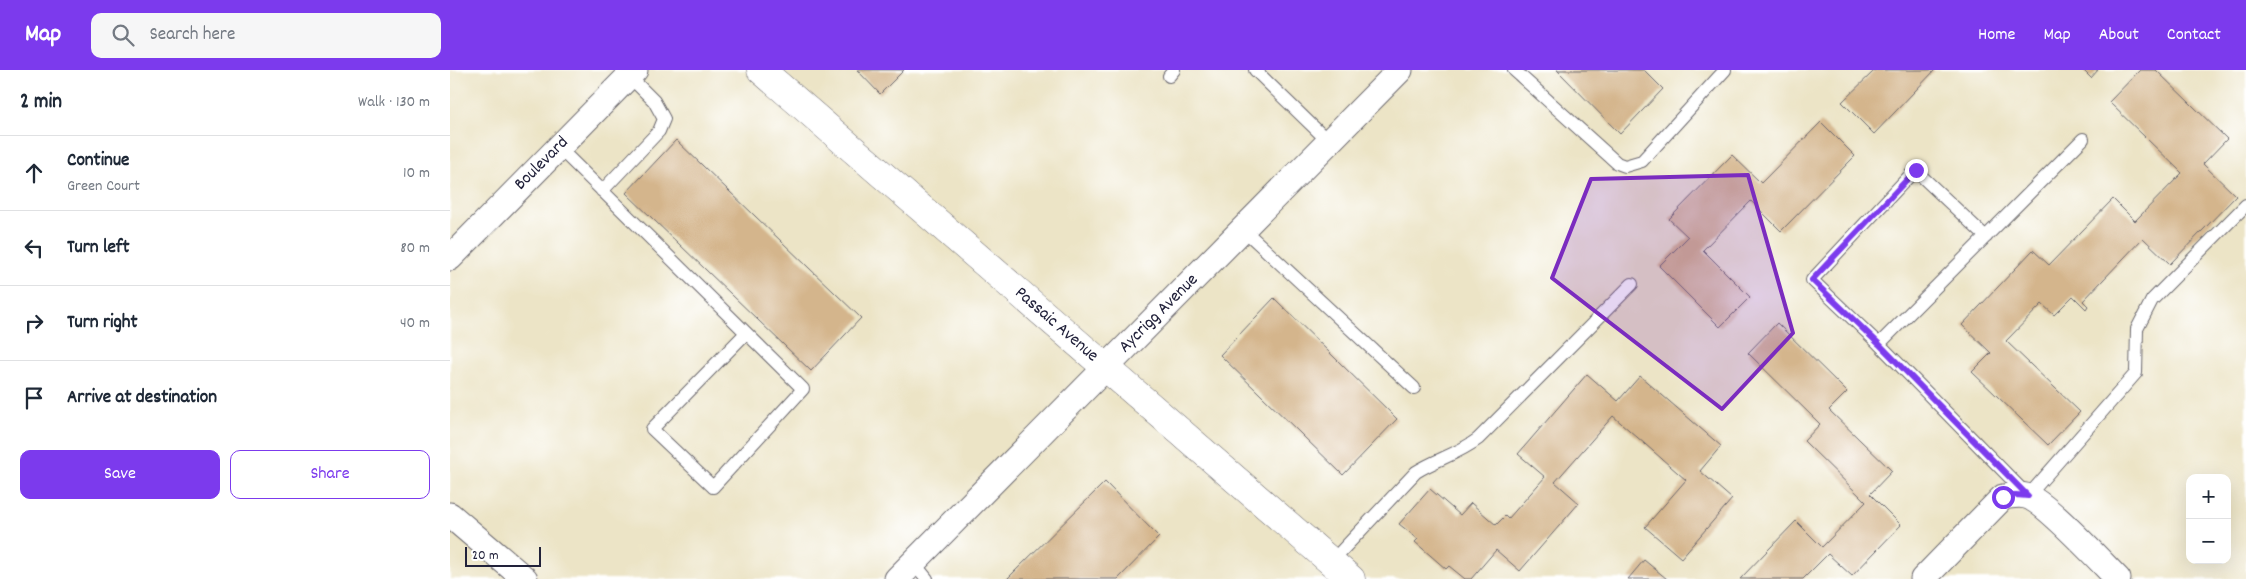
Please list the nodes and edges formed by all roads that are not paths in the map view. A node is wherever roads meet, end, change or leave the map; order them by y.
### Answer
1 (761, 70) edge
2 (1255, 70) edge
3 (1400, 70) edge
4 (1514, 70) edge
5 (1724, 70) edge
6 (632, 73) edge
7 (2083, 139) dead end
8 (1329, 142) junction
9 (558, 147) junction
10 (602, 190) junction
11 (2246, 205) edge
12 (1243, 229) junction
13 (1986, 237) junction
14 (450, 258) edge
15 (1632, 284) dead end
16 (746, 333) junction
17 (1879, 344) junction
18 (1106, 368) junction
19 (1414, 388) dead end
20 (2028, 496) junction
21 (450, 515) edge
22 (1341, 570) edge
23 (913, 574) edge
24 (525, 579) edge
25 (1923, 579) edge
26 (2118, 579) edge

1 - 18 street, Passaic Avenue
2 - 8 lane
3 - 8 street, Aycrigg Avenue
4 - 5 lane
6 - 9 street, Boulevard
6 - 10 lane
7 - 13 lane
8 - 12 street, Aycrigg Avenue
9 - 10 lane
9 - 14 street, Boulevard
10 - 16 lane
11 - 20 lane
12 - 18 street, Aycrigg Avenue
12 - 19 lane
13 - 17 lane
13 - 17 lane
15 - 22 lane
16 - 16 lane
17 - 20 lane
18 - 22 street, Passaic Avenue
18 - 23 street, Aycrigg Avenue
20 - 25 street
20 - 26 street
21 - 24 street

